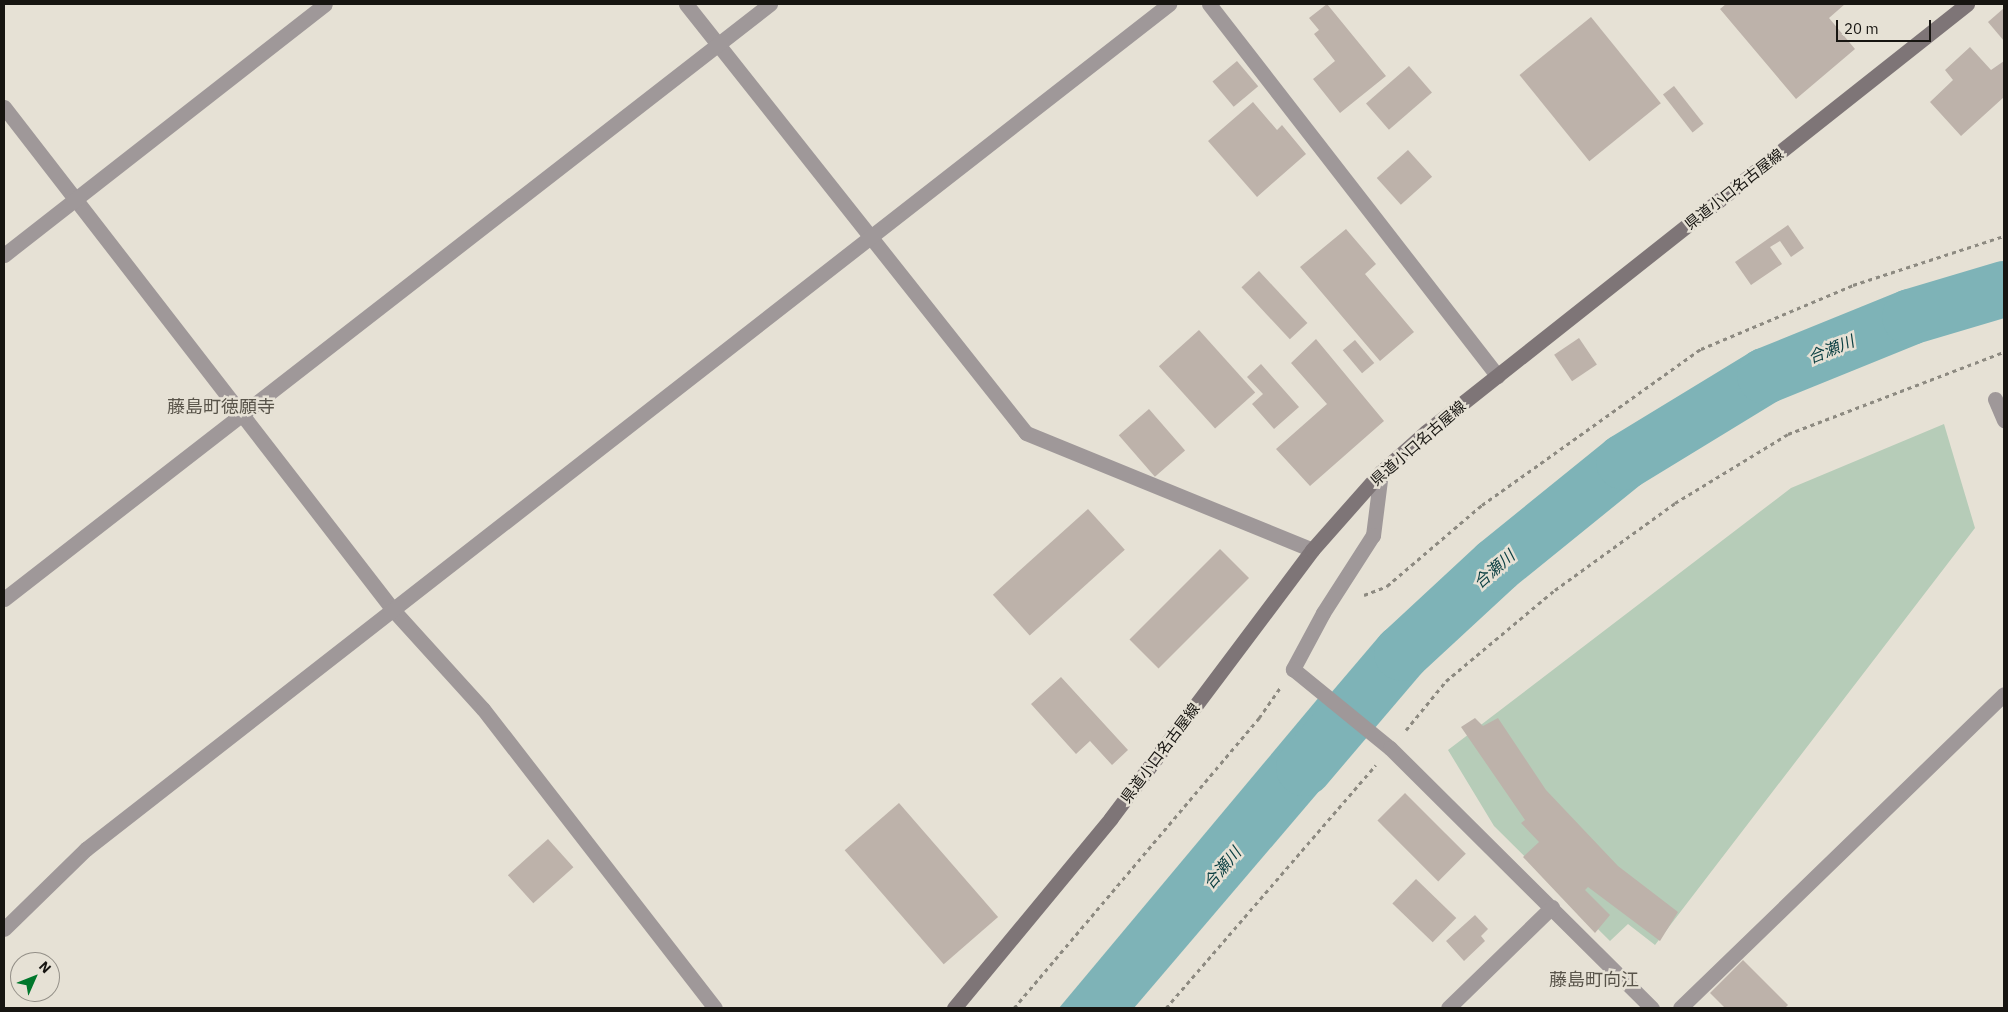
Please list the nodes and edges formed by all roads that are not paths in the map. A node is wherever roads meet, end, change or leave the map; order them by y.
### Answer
1 (325, 4) edge
2 (686, 4) edge
3 (770, 4) edge
4 (1169, 4) edge
5 (1209, 4) edge
6 (1967, 4) edge
7 (718, 45) junction
8 (4, 107) edge
9 (75, 199) junction
10 (870, 239) junction
11 (4, 254) edge
12 (1498, 376) junction
13 (1995, 399) dead end
14 (244, 415) junction
15 (2004, 420) edge
16 (1381, 472) junction
17 (1312, 550) junction
18 (4, 599) edge
19 (394, 611) junction
20 (2004, 694) edge
21 (1552, 908) junction
22 (4, 929) edge
23 (715, 1008) edge
24 (954, 1008) edge
25 (1448, 1008) edge
26 (1652, 1008) edge
27 (1680, 1008) edge

1 - 9 street
2 - 7 street
3 - 7 street
4 - 10 street
5 - 12 street
6 - 12 main road, 県道小口名古屋線
7 - 10 street
7 - 14 street
8 - 9 street
9 - 11 street
9 - 14 street
10 - 17 street
10 - 19 street
12 - 16 main road, 県道小口名古屋線
13 - 15 street
14 - 18 street
14 - 19 street
16 - 17 main road, 県道小口名古屋線
16 - 21 street
17 - 24 main road, 県道小口名古屋線
19 - 22 street
19 - 23 street
20 - 27 street
21 - 25 street
21 - 26 street

